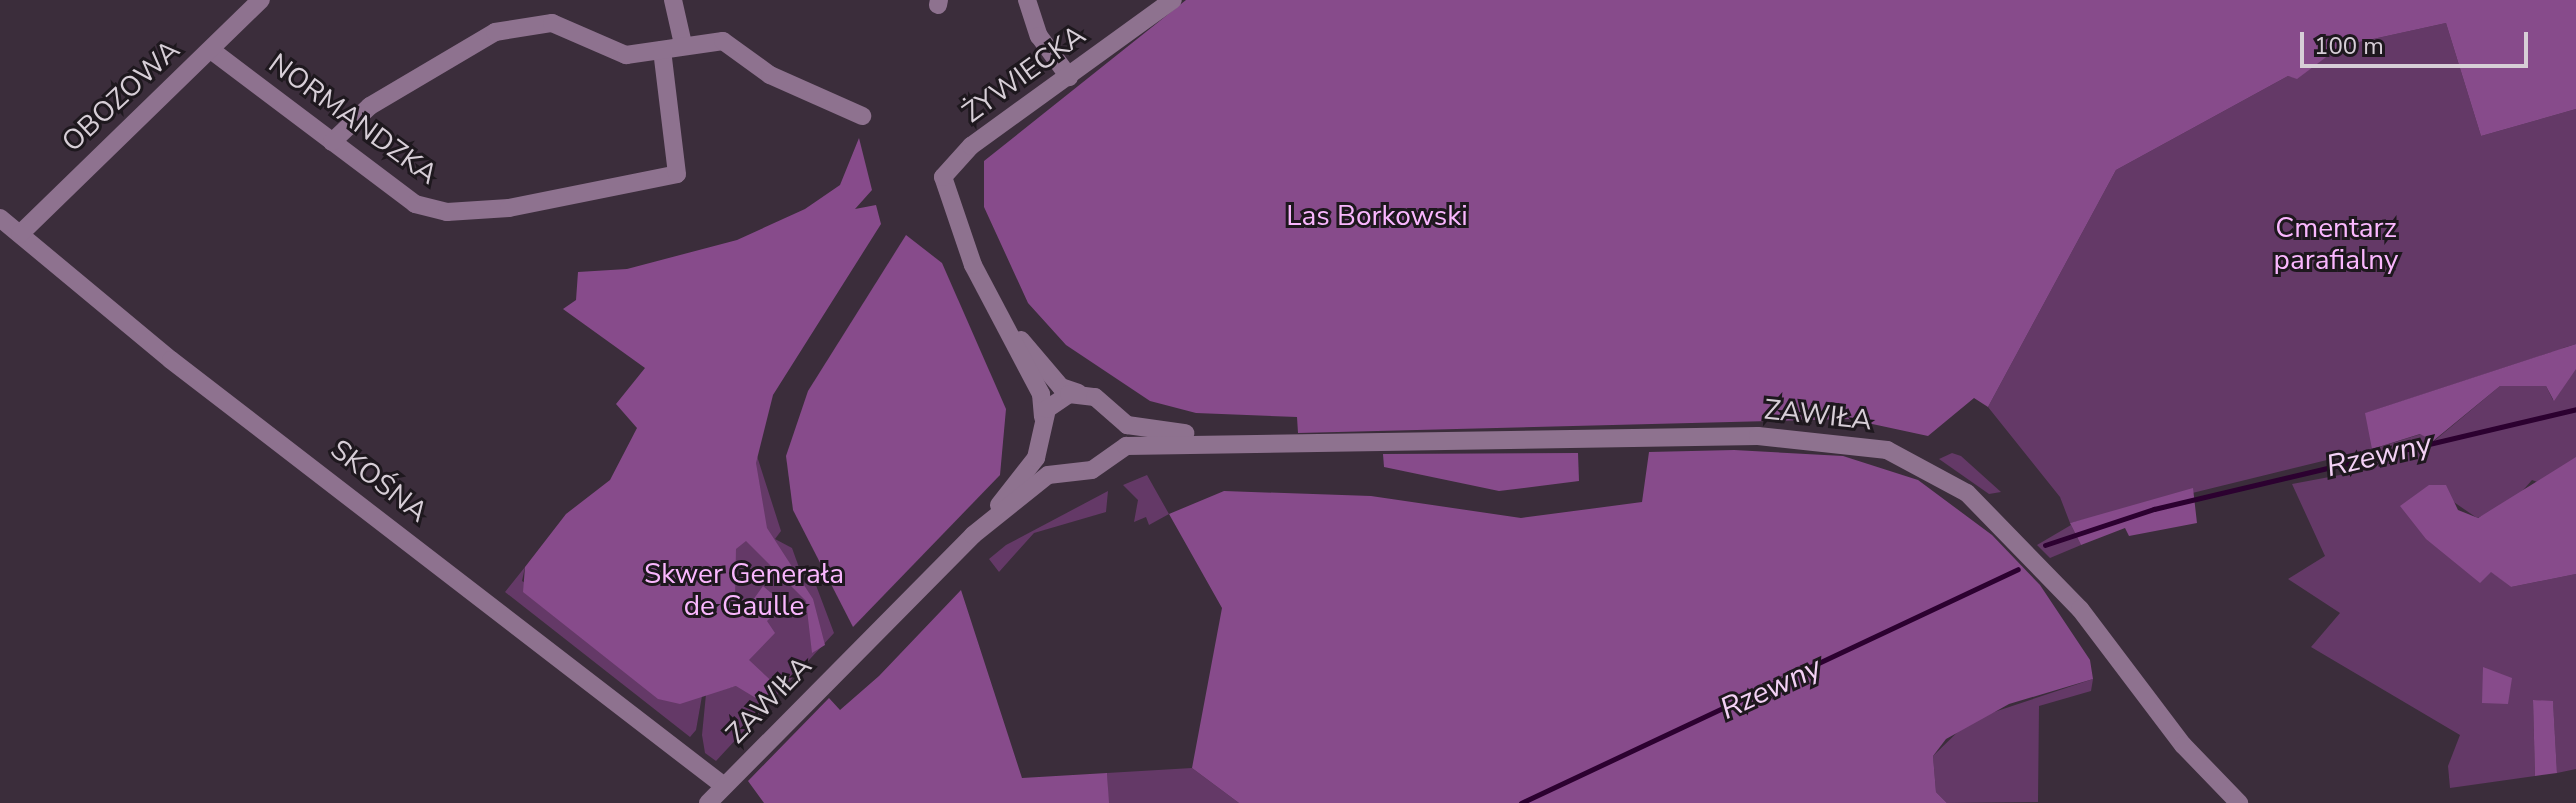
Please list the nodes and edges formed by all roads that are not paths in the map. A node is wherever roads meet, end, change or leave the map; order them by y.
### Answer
1 (261, 0) edge
2 (673, 0) edge
3 (1173, 0) edge
4 (1030, 2) edge
5 (683, 44) junction
6 (211, 50) junction
7 (662, 50) junction
8 (1069, 77) junction
9 (862, 116) dead end
10 (332, 142) junction
11 (0, 218) edge
12 (20, 234) junction
13 (1001, 317) junction
14 (1078, 393) junction
15 (1114, 414) junction
16 (1041, 426) junction
17 (1239, 440) junction
18 (1112, 454) junction
19 (1071, 471) junction
20 (973, 535) junction
21 (724, 786) junction
22 (708, 803) edge
23 (2239, 803) edge

1 - 6 street, OBOZOWA
2 - 5 street
3 - 8 street, ŻYWIECKA
4 - 8 street
5 - 7 street
5 - 9 street
6 - 10 street, NORMANDZKA
6 - 12 street, OBOZOWA
7 - 10 street
7 - 10 street, NORMANDZKA
8 - 13 street, ŻYWIECKA
11 - 12 street, SKOŚNA
12 - 21 street, SKOŚNA
13 - 14 street, ZAWIŁA
13 - 16 street
14 - 15 street, ZAWIŁA
14 - 16 street
15 - 17 street, ZAWIŁA
15 - 18 street
16 - 19 street
16 - 20 street, ZAWIŁA
17 - 18 street, ZAWIŁA
17 - 23 street, ZAWIŁA
18 - 19 street, ZAWIŁA
19 - 20 street, ZAWIŁA
20 - 21 street, ZAWIŁA
21 - 22 street, ZAWIŁA

